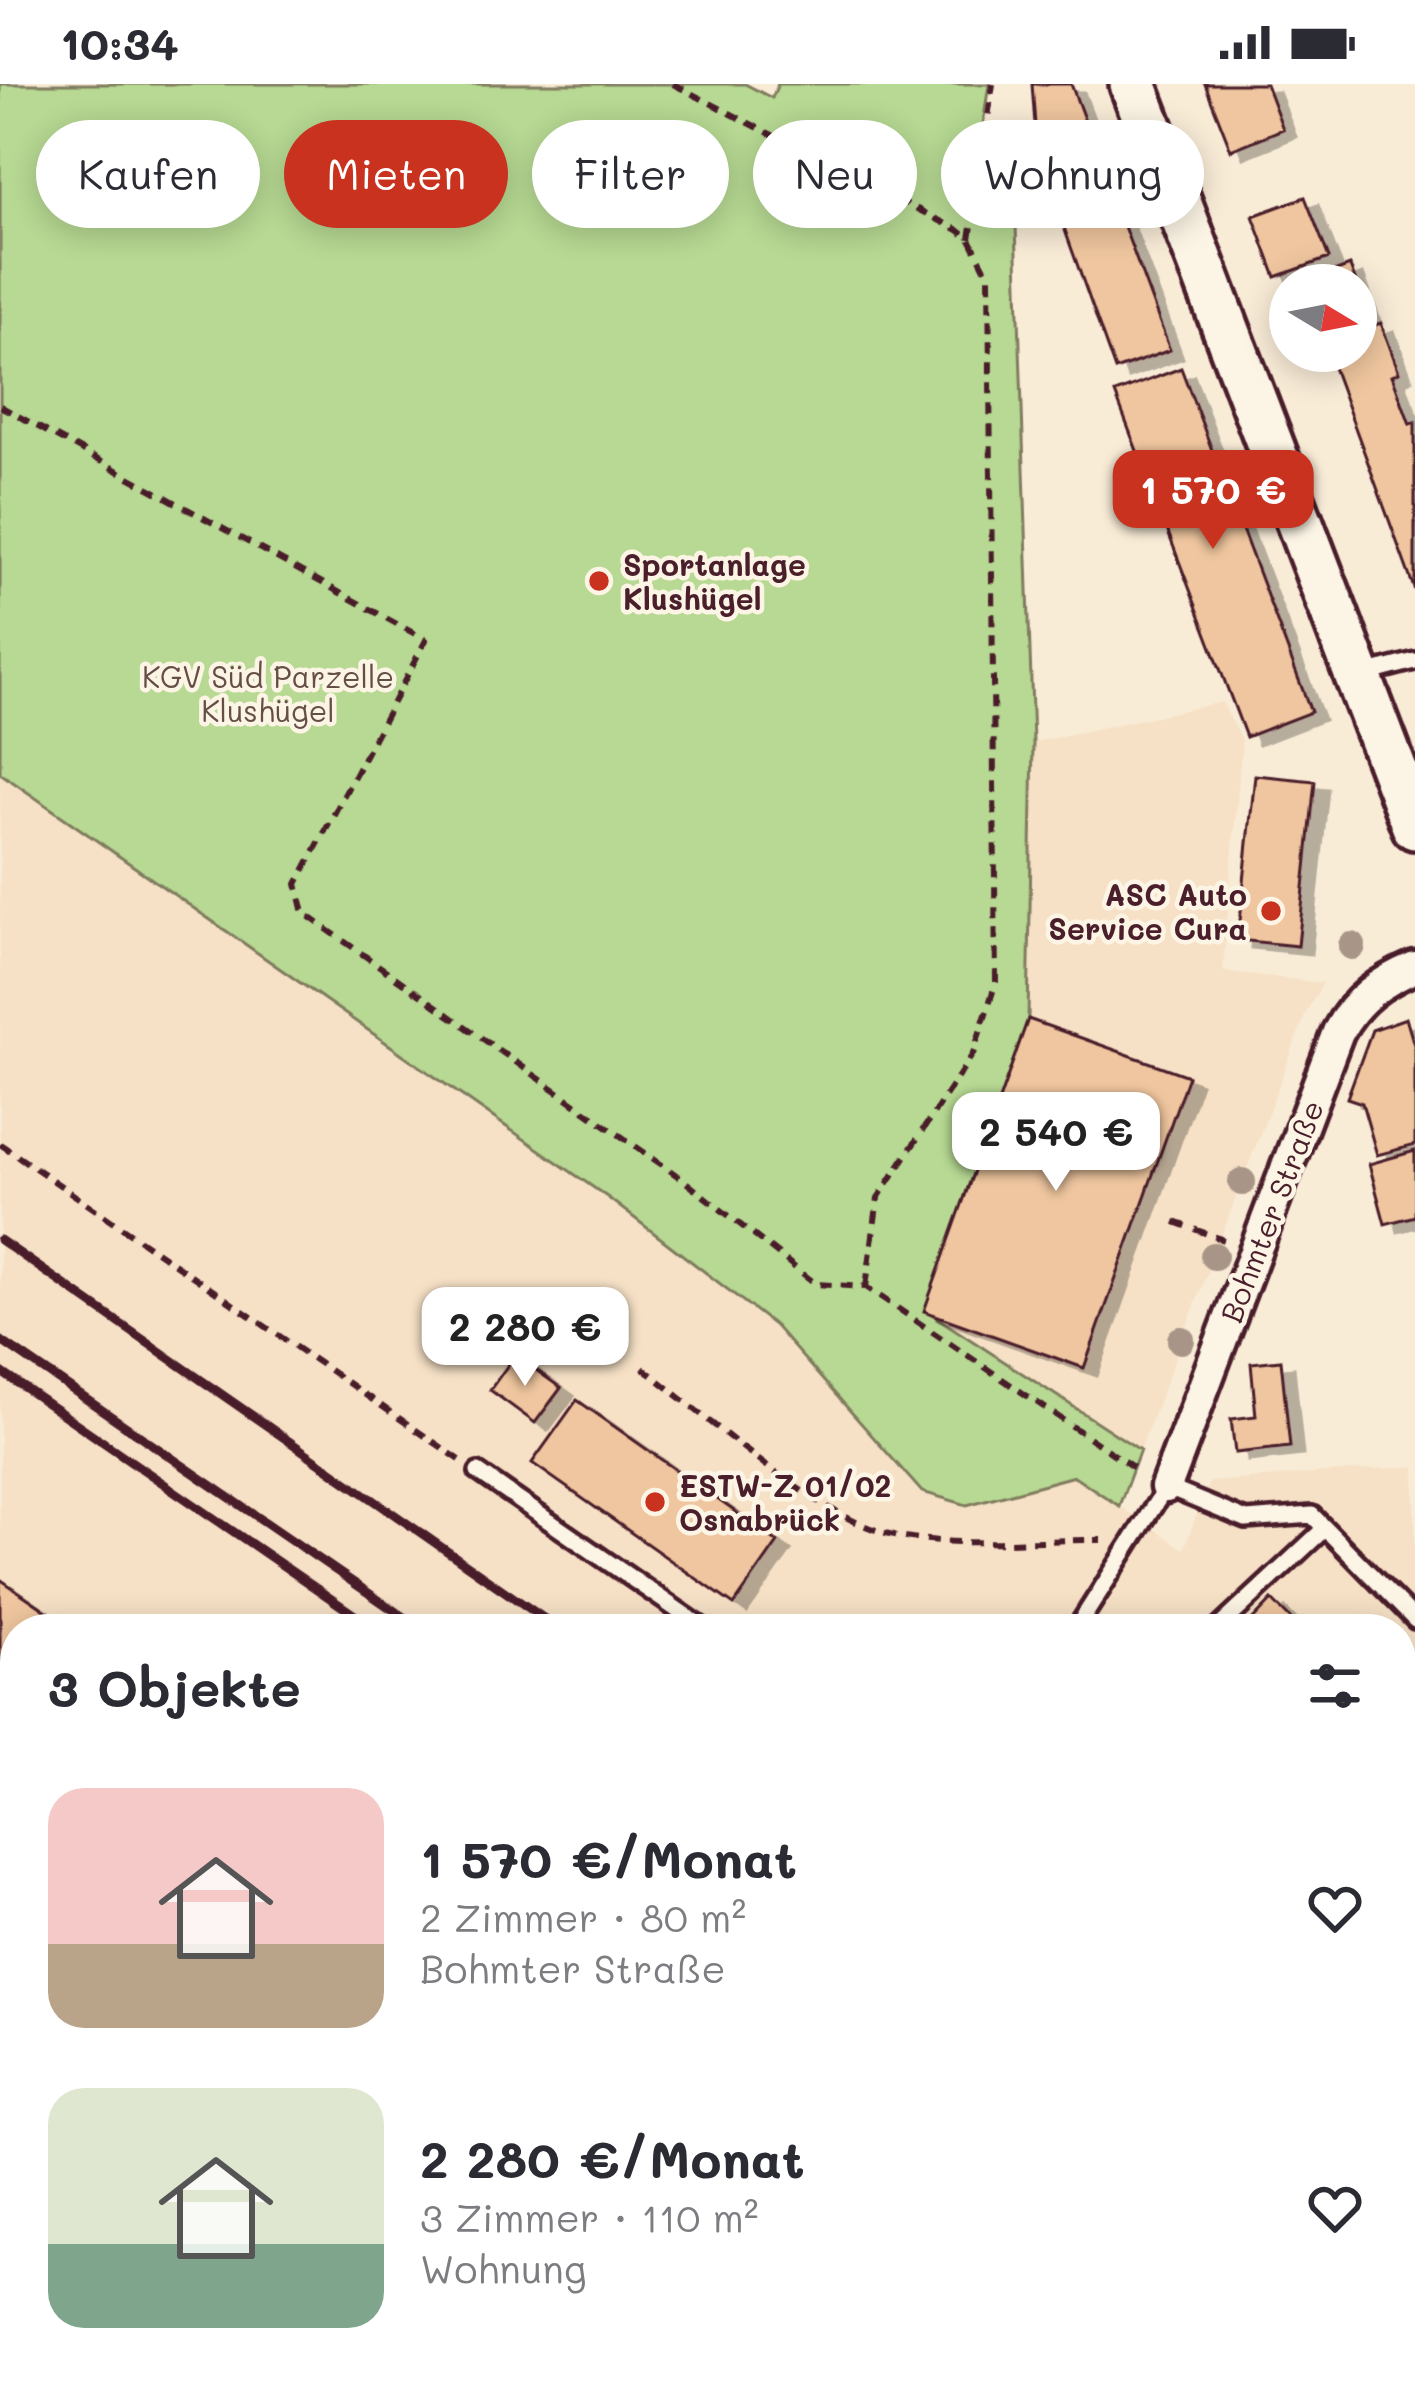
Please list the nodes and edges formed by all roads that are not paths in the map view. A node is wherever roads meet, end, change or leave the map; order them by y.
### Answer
1 (1133, 84) edge
2 (1415, 661) edge
3 (1361, 675) junction
4 (1415, 826) edge
5 (1415, 967) edge
6 (478, 1472) road end
7 (1166, 1487) junction
8 (1324, 1528) junction
9 (683, 1614) edge
10 (1086, 1614) edge
11 (1233, 1614) edge
12 (1409, 1614) edge

1 - 3 main road
2 - 3 lane
3 - 4 main road
5 - 7 street, Bohmter Straße
6 - 9 lane
7 - 8 lane
7 - 10 lane
8 - 11 lane
8 - 12 lane

